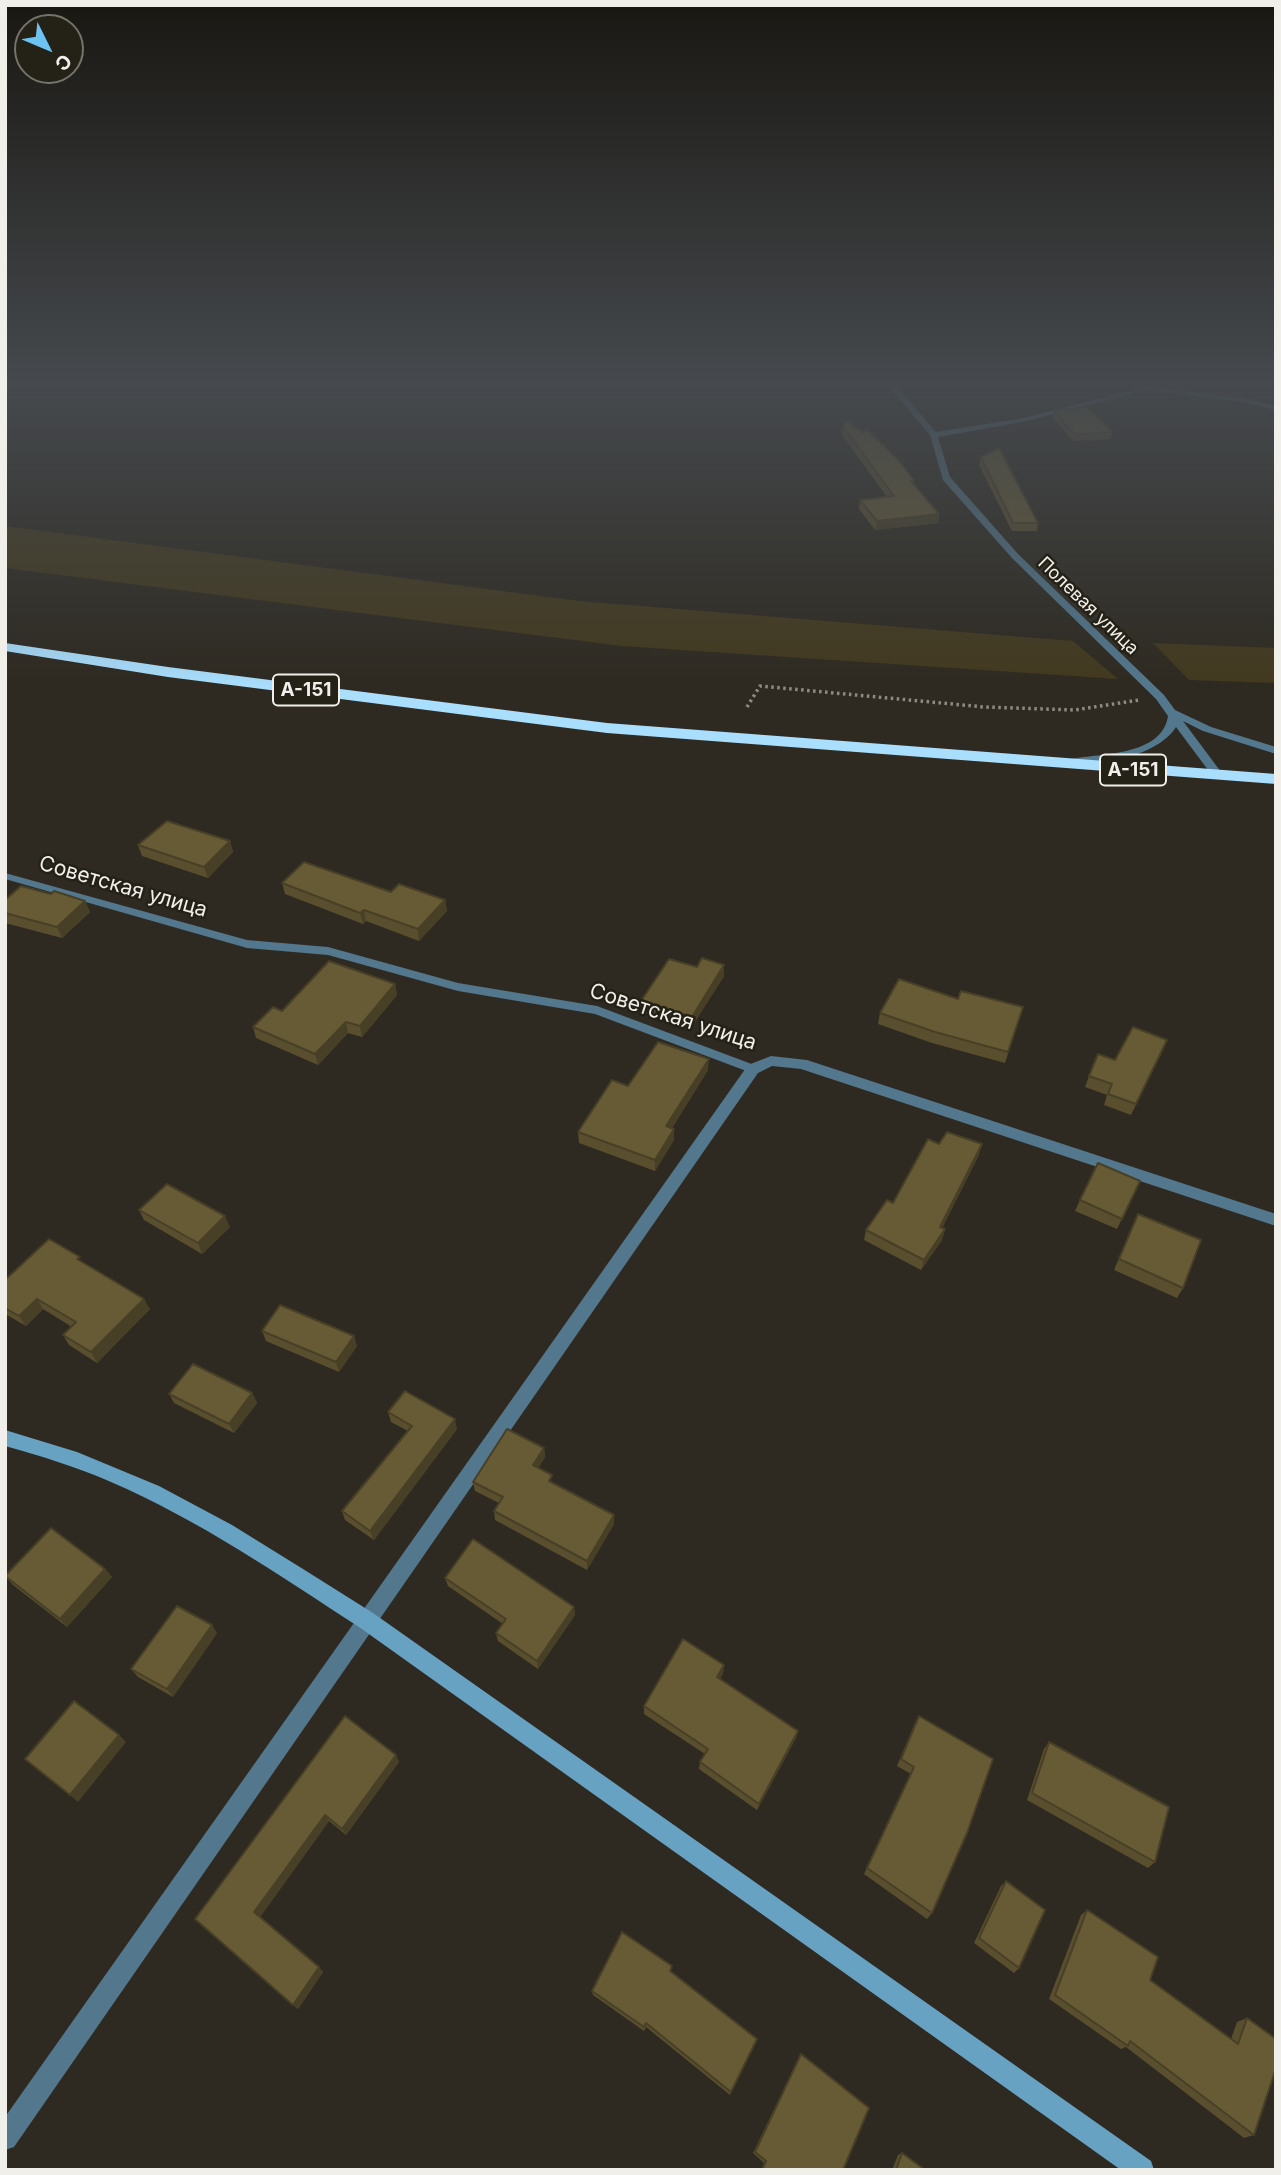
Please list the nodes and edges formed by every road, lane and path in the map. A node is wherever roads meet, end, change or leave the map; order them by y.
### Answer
1 (952, 484) edge
2 (5, 647) edge
3 (1160, 697) junction
4 (747, 707) dead end
5 (1174, 713) junction
6 (1276, 751) edge
7 (1048, 764) junction
8 (1218, 776) junction
9 (1276, 779) edge
10 (5, 876) edge
11 (753, 1069) junction
12 (1276, 1220) edge
13 (5, 1438) edge
14 (366, 1620) junction
15 (5, 2138) edge
16 (1142, 2170) edge

1 - 3 street, Полевая улица
2 - 7 highway, А-151
3 - 4 path
3 - 5 street, Полевая улица
5 - 6 street
5 - 7 street
5 - 8 street, Полевая улица
7 - 8 highway, А-151
8 - 9 highway, А-151
10 - 11 lane, Советская улица
11 - 12 street, Советская улица
11 - 14 street
13 - 14 street
14 - 15 street
14 - 16 street

